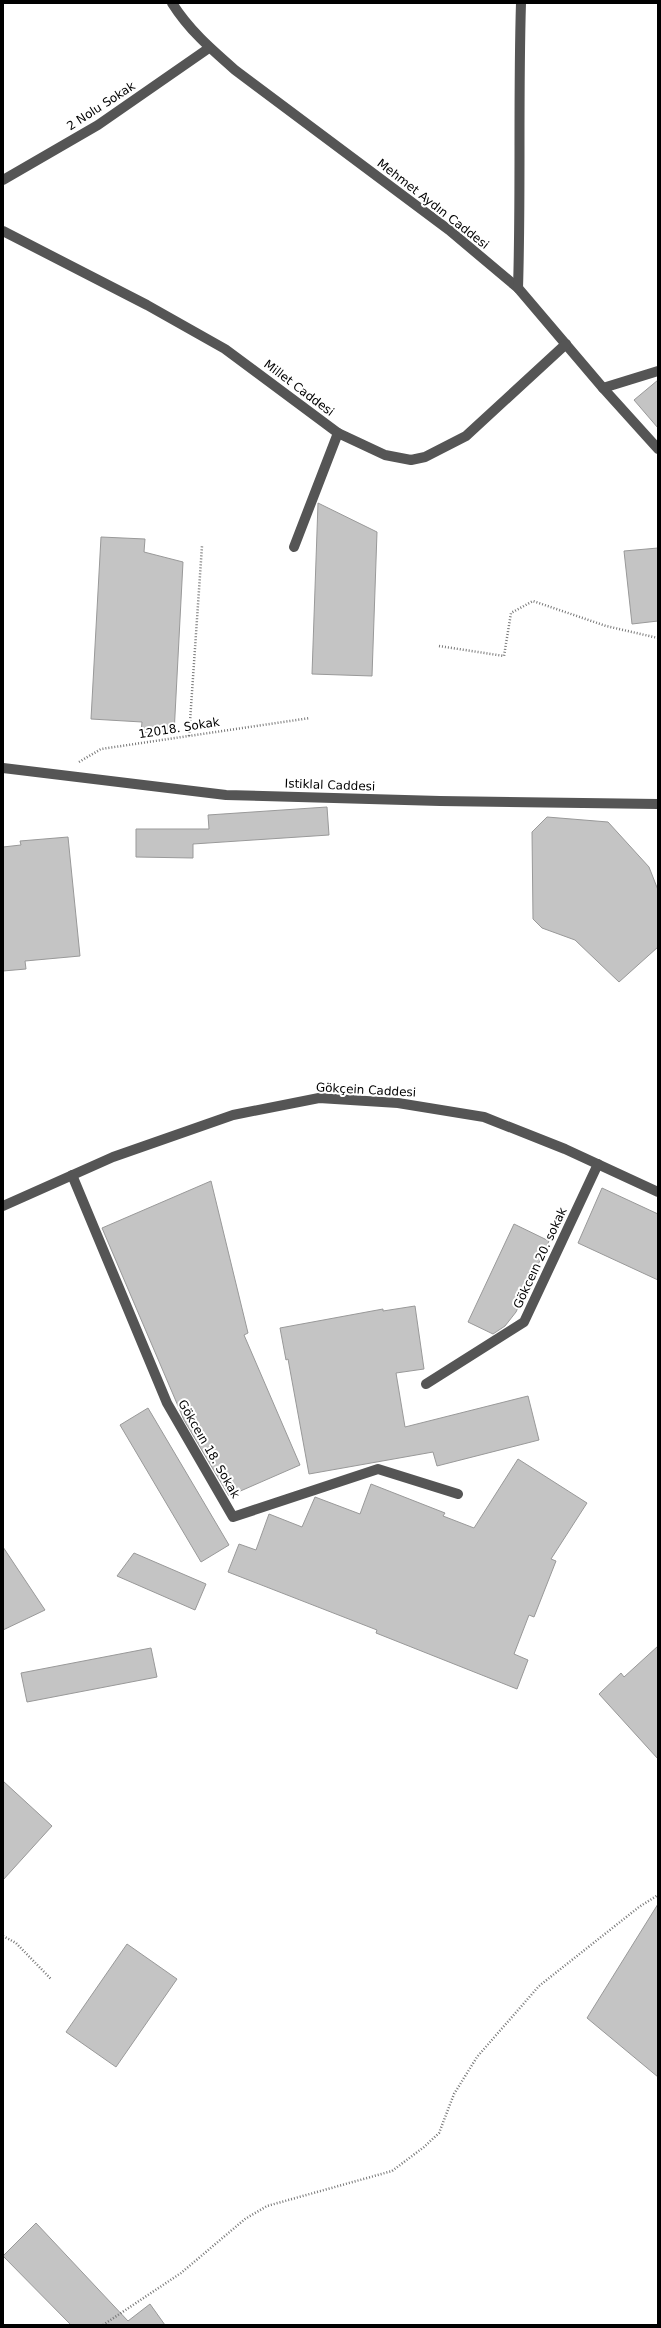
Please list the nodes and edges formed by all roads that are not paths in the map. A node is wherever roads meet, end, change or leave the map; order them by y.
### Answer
1 (172, 3) edge
2 (520, 3) edge
3 (209, 48) junction
4 (3, 180) edge
5 (3, 232) edge
6 (518, 288) junction
7 (566, 344) junction
8 (658, 371) edge
9 (603, 388) junction
10 (338, 434) junction
11 (658, 449) edge
12 (294, 547) dead end
13 (3, 768) edge
14 (658, 804) edge
15 (598, 1164) junction
16 (72, 1176) junction
17 (658, 1192) edge
18 (3, 1206) edge
19 (426, 1384) dead end
20 (458, 1494) dead end

1 - 3 street, Mehmet Aydın Caddesi
2 - 6 street
3 - 4 street, 2 Nolu Sokak
3 - 6 street, Mehmet Aydın Caddesi
5 - 10 street, Millet Caddesi
6 - 7 street, Mehmet Aydın Caddesi
7 - 9 street, Mehmet Aydın Caddesi
7 - 10 street, Millet Caddesi
8 - 9 street
9 - 11 street, Mehmet Aydın Caddesi
10 - 12 street
13 - 14 street, Istiklal Caddesi
15 - 16 street, Gökçein Caddesi
15 - 17 street, Gökçein Caddesi
15 - 19 street, Gökceın 20. sokak
16 - 18 street, Gökçein Caddesi
16 - 20 street, Gökceın 18. Sokak

